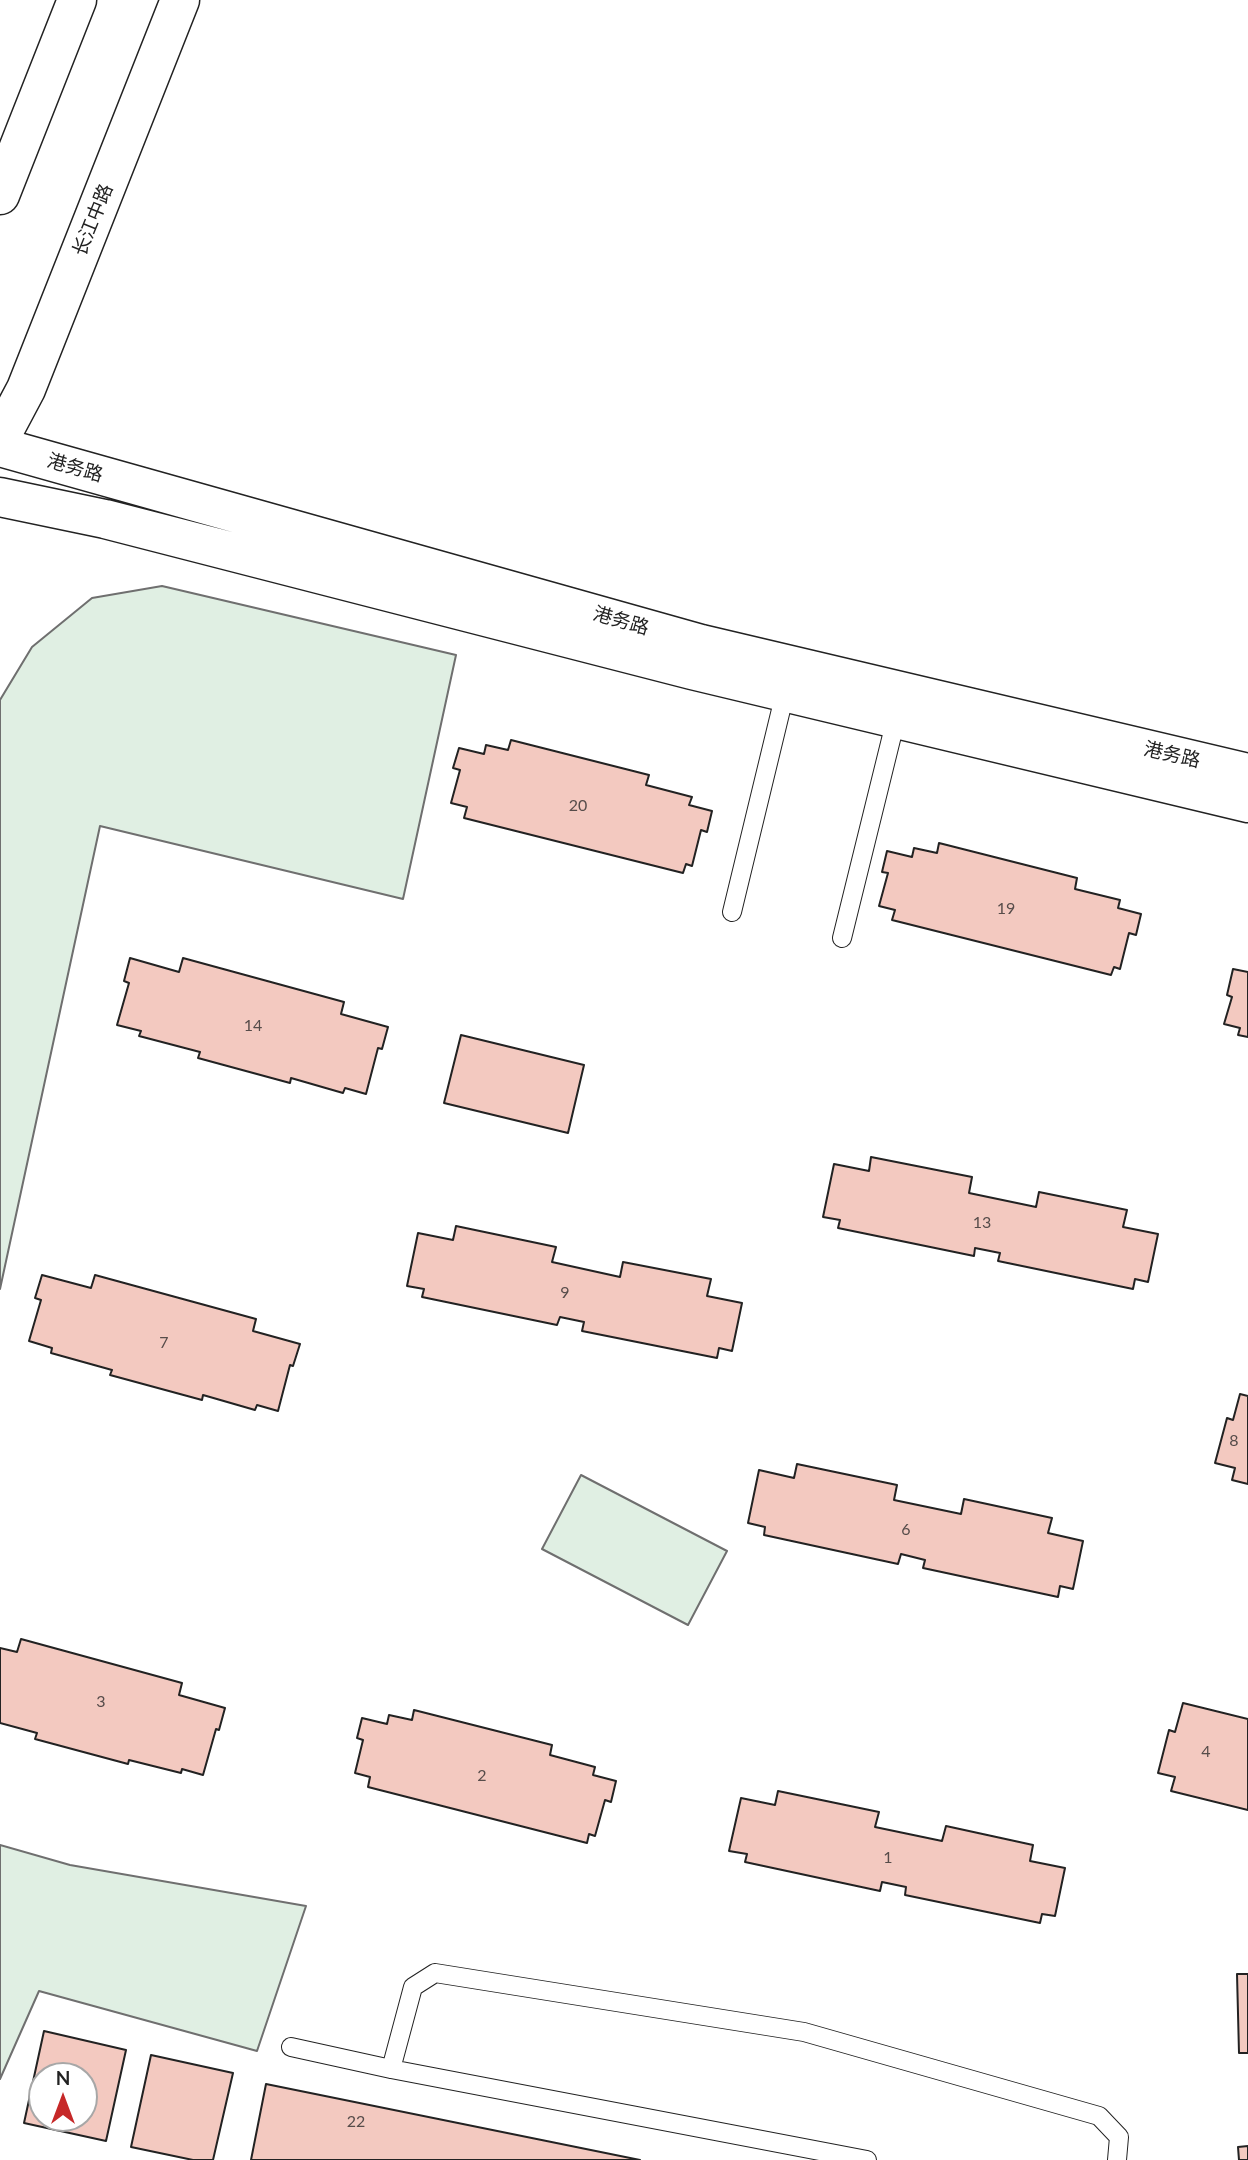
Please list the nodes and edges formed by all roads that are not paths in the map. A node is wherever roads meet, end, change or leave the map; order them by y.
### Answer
1 (77, 0) edge
2 (180, 0) edge
3 (0, 195) edge
4 (0, 438) edge
5 (0, 447) edge
6 (0, 498) edge
7 (847, 678) junction
8 (785, 693) junction
9 (896, 719) junction
10 (1248, 773) edge
11 (1248, 803) edge
12 (732, 912) dead end
13 (842, 938) dead end
14 (291, 2046) dead end
15 (391, 2069) junction
16 (791, 2152) edge
17 (867, 2160) edge
18 (1117, 2160) edge

1 - 3 street
2 - 4 street, 长江中路
5 - 7 street, 港务路
6 - 8 street, 港务路
7 - 8 lane
7 - 9 lane
7 - 10 street, 港务路
8 - 9 street, 港务路
8 - 12 lane
9 - 11 street, 港务路
9 - 13 lane
14 - 15 lane
15 - 16 lane
15 - 18 lane
16 - 17 lane

